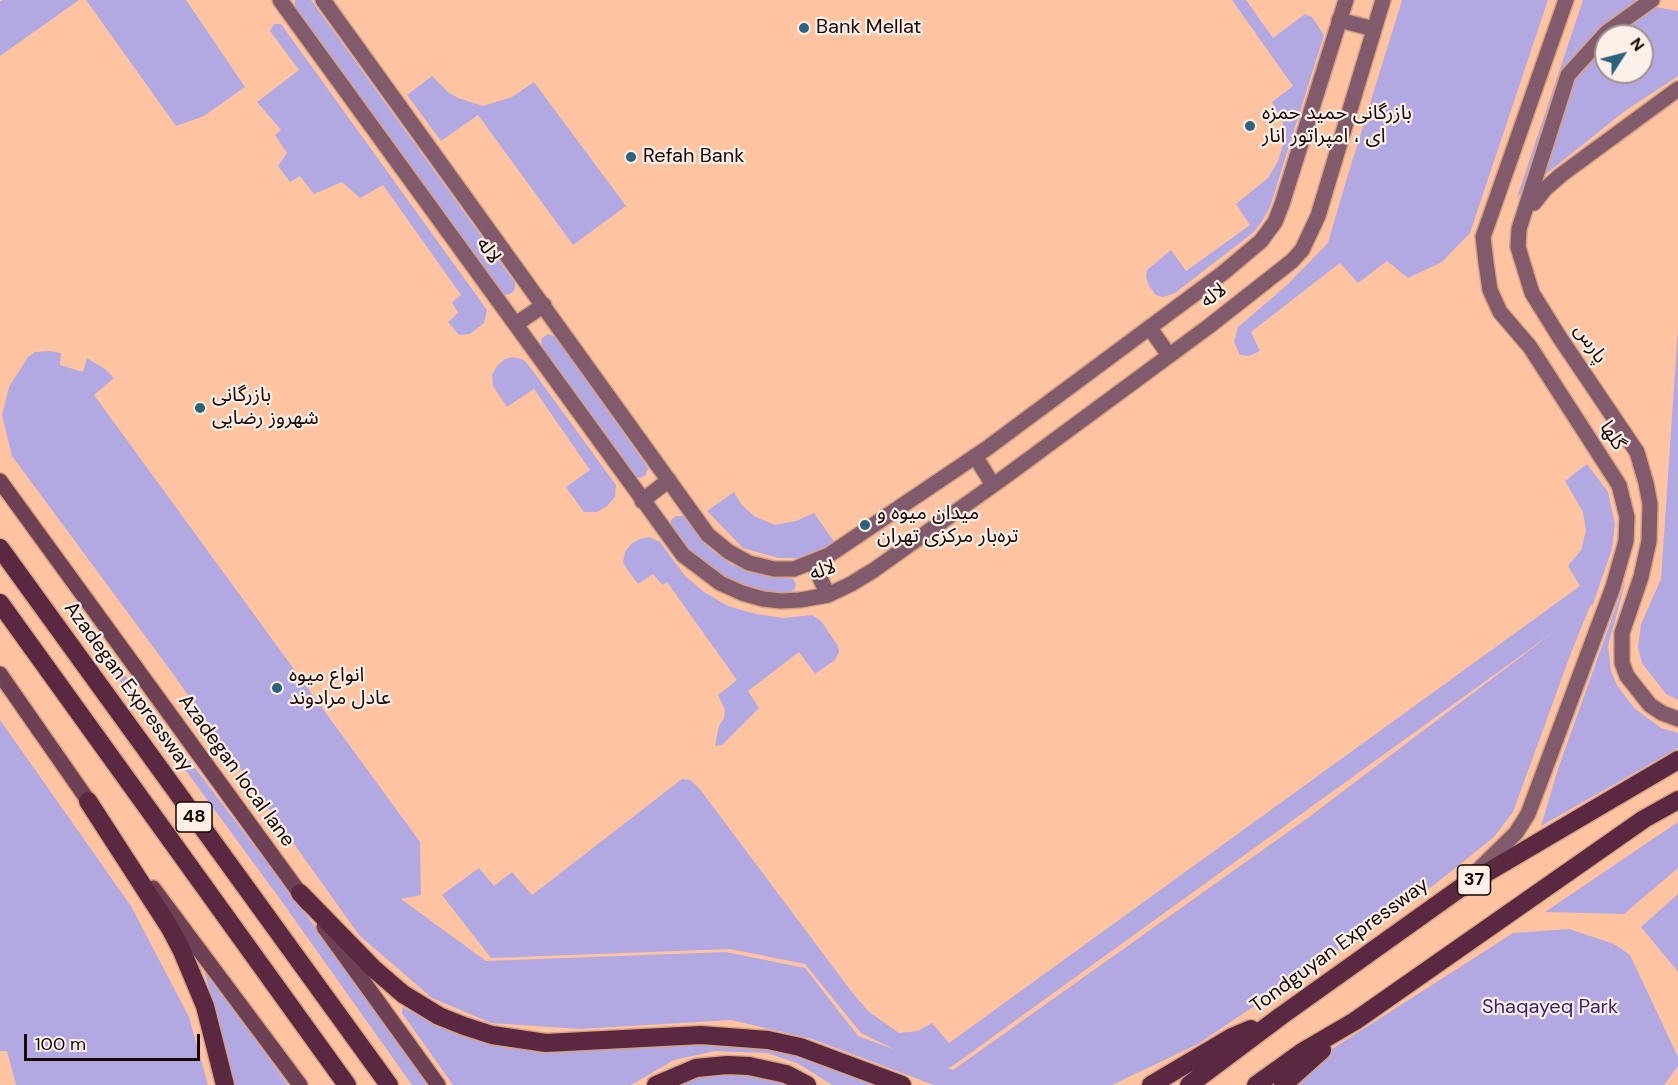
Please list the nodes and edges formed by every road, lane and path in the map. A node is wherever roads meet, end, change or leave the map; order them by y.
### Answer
1 (280, 0) edge
2 (323, 0) edge
3 (1346, 0) edge
4 (1383, 0) edge
5 (1566, 0) edge
6 (1652, 0) edge
7 (1339, 20) junction
8 (1374, 29) junction
9 (1678, 89) edge
10 (1534, 203) dead end
11 (544, 305) junction
12 (516, 324) junction
13 (1150, 328) junction
14 (1168, 354) junction
15 (975, 456) junction
16 (669, 480) junction
17 (0, 481) edge
18 (993, 484) junction
19 (642, 501) junction
20 (0, 548) edge
21 (813, 563) junction
22 (828, 595) junction
23 (0, 603) edge
24 (0, 674) edge
25 (1678, 719) edge
26 (1678, 760) edge
27 (1678, 800) edge
28 (88, 801) junction
29 (1459, 889) junction
30 (300, 893) junction
31 (1281, 1016) junction
32 (1355, 1021) junction
33 (225, 1085) edge
34 (300, 1085) edge
35 (347, 1085) edge
36 (388, 1085) edge
37 (438, 1085) edge
38 (656, 1085) edge
39 (807, 1085) edge
40 (902, 1085) edge
41 (1151, 1085) edge
42 (1189, 1085) edge
43 (1256, 1085) edge
44 (1283, 1085) edge

1 - 12 street, لاله
2 - 11 street, لاله
3 - 7 street, لاله
4 - 8 street, لاله
5 - 29 street, گلها
6 - 25 street, پارس
7 - 8 street
7 - 13 street, لاله
8 - 14 street, لاله
9 - 10 street
11 - 12 street
11 - 16 street, لاله
12 - 19 street, لاله
13 - 14 street
13 - 15 street, لاله
14 - 18 street, لاله
15 - 18 street
15 - 21 street, لاله
16 - 19 street
16 - 21 street, لاله
17 - 30 main road, Azadegan local lane
18 - 22 street, لاله
19 - 22 street, لاله
20 - 36 highway, Azadegan Expressway / 48
21 - 22 street
23 - 35 highway, 48
24 - 28 main road
26 - 29 highway, Tondguyan Expressway / 37
27 - 32 highway, 37
28 - 33 highway
28 - 34 main road
29 - 31 highway, Tondguyan Expressway / 37
30 - 37 main road, Azadegan local lane
30 - 40 highway
31 - 41 highway
31 - 42 highway, Tondguyan Expressway / 37
32 - 43 highway, 37
32 - 44 highway
38 - 39 highway

